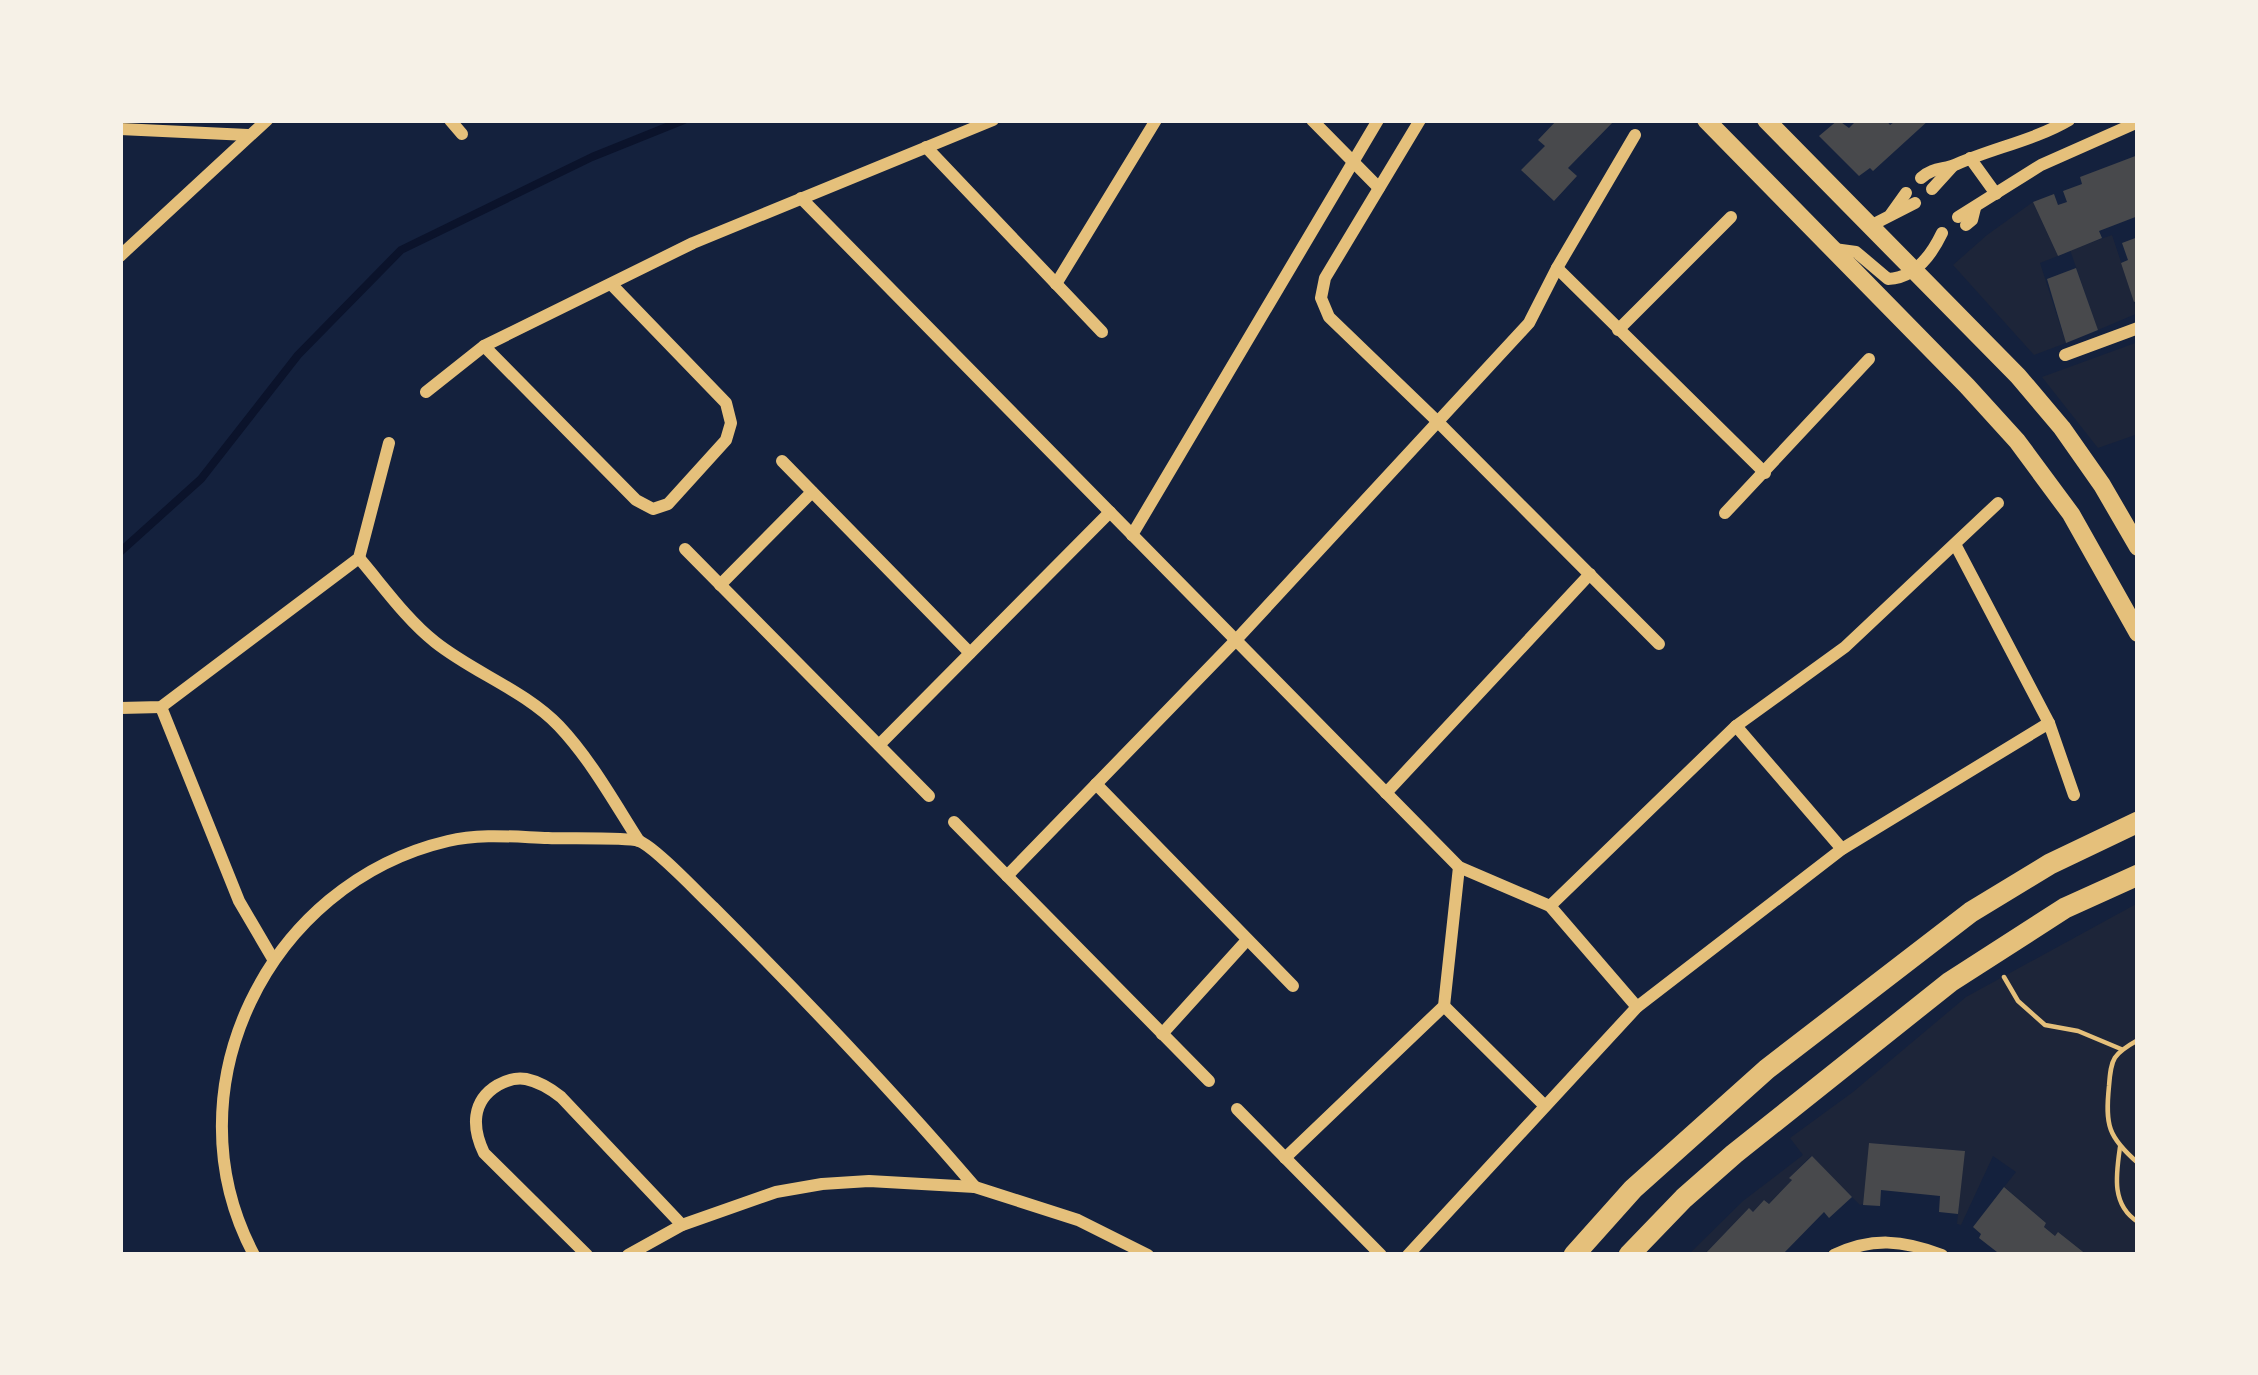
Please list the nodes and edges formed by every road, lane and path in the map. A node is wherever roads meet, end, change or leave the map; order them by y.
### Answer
1 (267, 120) edge
2 (450, 120) edge
3 (993, 120) edge
4 (1156, 120) edge
5 (1312, 120) edge
6 (1378, 120) edge
7 (1420, 120) edge
8 (1706, 120) edge
9 (1766, 120) edge
10 (2069, 120) edge
11 (2138, 122) edge
12 (120, 129) edge
13 (462, 134) dead end
14 (248, 135) junction
15 (1635, 135) dead end
16 (926, 147) junction
17 (1970, 158) junction
18 (1353, 162) junction
19 (1927, 183) dead end
20 (1379, 188) junction
21 (1996, 194) junction
22 (801, 198) junction
23 (1910, 198) dead end
24 (1731, 218) dead end
25 (1962, 221) dead end
26 (1870, 226) junction
27 (1946, 237) dead end
28 (1832, 249) junction
29 (120, 256) edge
30 (1557, 268) junction
31 (1915, 271) junction
32 (1056, 284) junction
33 (612, 285) junction
34 (2138, 328) edge
35 (1618, 330) junction
36 (1102, 332) dead end
37 (484, 346) junction
38 (2065, 356) dead end
39 (1870, 359) dead end
40 (426, 392) dead end
41 (1438, 422) junction
42 (389, 443) dead end
43 (782, 460) dead end
44 (1765, 472) junction
45 (812, 491) junction
46 (1998, 503) dead end
47 (1110, 512) junction
48 (1725, 513) dead end
49 (1132, 535) junction
50 (1955, 544) junction
51 (2138, 547) edge
52 (685, 549) dead end
53 (359, 558) junction
54 (1591, 574) junction
55 (720, 585) junction
56 (2138, 633) edge
57 (1236, 640) junction
58 (1659, 644) dead end
59 (970, 653) junction
60 (161, 707) junction
61 (120, 708) edge
62 (2049, 723) junction
63 (1736, 726) junction
64 (878, 745) junction
65 (1096, 784) junction
66 (1386, 793) junction
67 (2074, 795) dead end
68 (929, 796) dead end
69 (954, 822) dead end
70 (2138, 822) edge
71 (639, 841) junction
72 (1842, 849) junction
73 (1459, 867) junction
74 (2138, 875) edge
75 (1007, 876) junction
76 (1550, 906) junction
77 (1247, 940) junction
78 (1991, 956) junction
79 (273, 959) junction
80 (1293, 986) dead end
81 (1444, 1006) junction
82 (1636, 1007) junction
83 (1162, 1034) junction
84 (2138, 1040) edge
85 (2121, 1049) junction
86 (1209, 1081) dead end
87 (1545, 1106) junction
88 (1237, 1109) dead end
89 (2120, 1147) junction
90 (1285, 1158) junction
91 (2138, 1163) edge
92 (975, 1187) junction
93 (2138, 1222) edge
94 (682, 1225) junction
95 (254, 1255) edge
96 (587, 1255) edge
97 (628, 1255) edge
98 (1148, 1255) edge
99 (1381, 1255) edge
100 (1408, 1255) edge
101 (1574, 1255) edge
102 (1629, 1255) edge
103 (1834, 1255) edge
104 (1942, 1255) edge

1 - 14 street
2 - 13 street
3 - 16 street
4 - 32 street
5 - 18 street
6 - 18 street
7 - 20 street
8 - 28 street
9 - 26 street
10 - 17 street
11 - 21 street
12 - 14 street
14 - 29 street
15 - 30 street
16 - 22 street
16 - 32 street
17 - 19 street
17 - 21 street
18 - 20 street
18 - 49 street
20 - 41 street
21 - 25 street
22 - 33 street
22 - 47 street
23 - 26 street
24 - 35 street
26 - 31 street
27 - 31 street
28 - 31 street
28 - 56 street
30 - 35 street
30 - 41 street
31 - 51 street
32 - 36 street
33 - 37 street
33 - 37 street
34 - 38 street
35 - 44 street
37 - 40 street
39 - 44 street
41 - 54 street
41 - 57 street
42 - 53 street
43 - 45 street
44 - 48 street
45 - 55 street
45 - 59 street
46 - 50 street
47 - 49 street
47 - 59 street
49 - 57 street
50 - 62 street
50 - 63 street
52 - 55 street
53 - 60 street
53 - 71 street
54 - 58 street
54 - 66 street
55 - 64 street
57 - 65 street
57 - 66 street
59 - 64 street
60 - 61 street
60 - 79 street
62 - 67 street
62 - 72 street
63 - 72 street
63 - 76 street
64 - 68 street
65 - 75 street
65 - 77 street
66 - 73 street
69 - 75 street
70 - 101 main road
71 - 79 street
71 - 92 street
72 - 82 street
73 - 76 street
73 - 81 street
74 - 78 main road
75 - 83 street
76 - 82 street
77 - 80 street
77 - 83 street
78 - 85 path
78 - 102 main road
79 - 95 street
81 - 87 street
81 - 90 street
82 - 87 street
83 - 86 street
84 - 85 path
85 - 89 path
87 - 100 street
88 - 90 street
89 - 91 path
89 - 93 path
90 - 99 street
92 - 94 street
92 - 98 street
94 - 96 street
94 - 97 street
103 - 104 street

